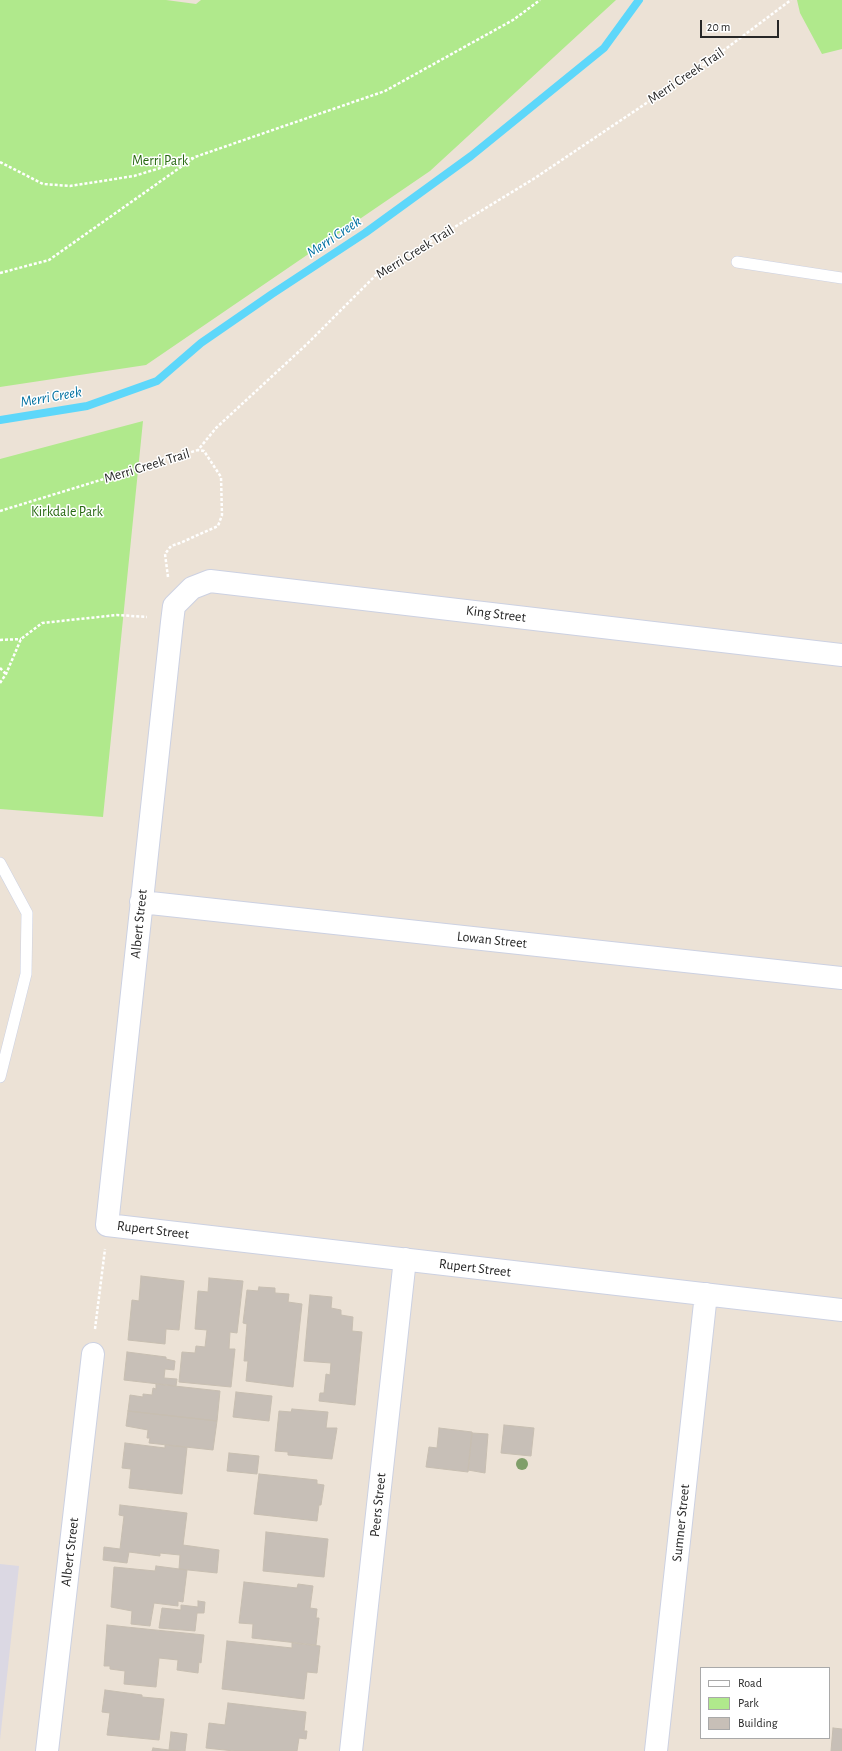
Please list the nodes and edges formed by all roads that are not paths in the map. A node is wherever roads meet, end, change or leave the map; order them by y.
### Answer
1 (737, 262) dead end
2 (842, 278) edge
3 (173, 614) joint
4 (842, 654) edge
5 (0, 863) edge
6 (142, 902) junction
7 (842, 978) edge
8 (0, 1077) edge
9 (108, 1225) joint
10 (405, 1260) junction
11 (706, 1294) junction
12 (842, 1310) edge
13 (93, 1354) road end
14 (47, 1751) edge
15 (350, 1751) edge
16 (656, 1751) edge

1 - 2 lane
3 - 4 street, King Street
3 - 6 street, Albert Street
5 - 8 lane
6 - 7 street, Lowan Street
6 - 9 street, Albert Street
9 - 10 street, Rupert Street
10 - 11 street, Rupert Street
10 - 15 street, Peers Street
11 - 12 street, Rupert Street
11 - 16 street, Sumner Street
13 - 14 street, Albert Street

